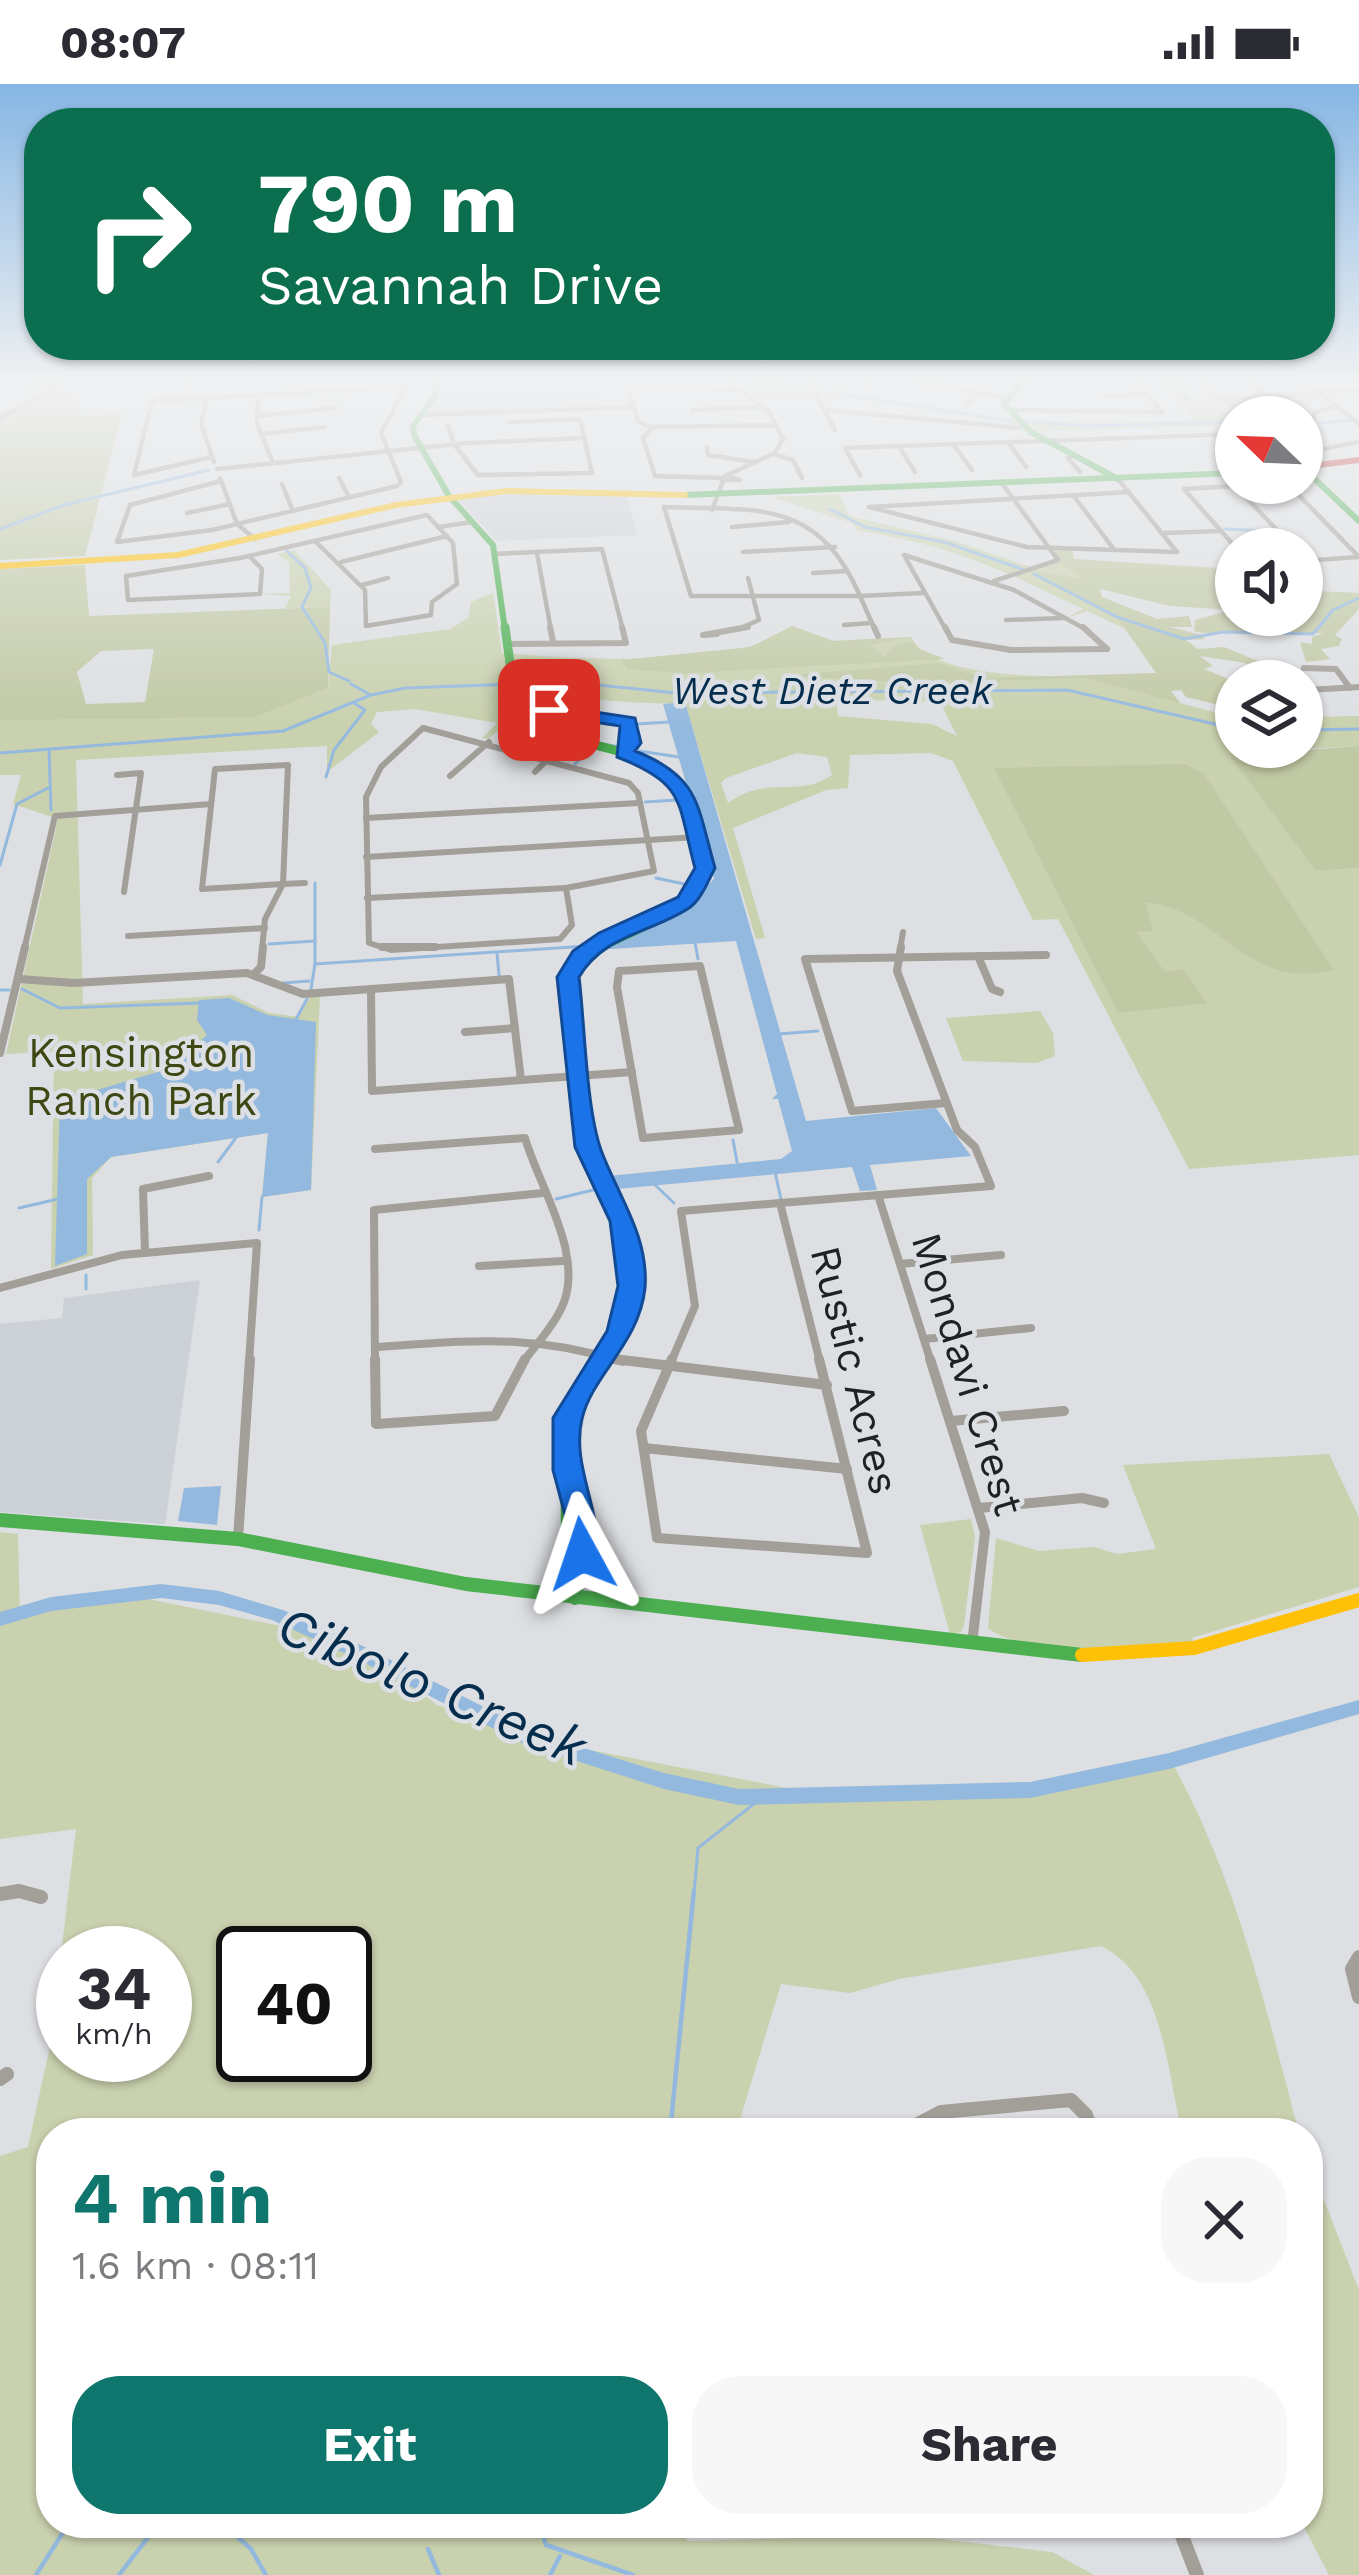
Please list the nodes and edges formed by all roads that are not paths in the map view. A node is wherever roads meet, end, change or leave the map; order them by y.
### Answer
1 (167, 496) edge
2 (227, 496) edge
3 (287, 496) edge
4 (352, 496) edge
5 (442, 496) edge
6 (449, 496) edge
7 (683, 496) edge
8 (764, 496) edge
9 (1049, 496) edge
10 (1074, 496) edge
11 (1133, 496) edge
12 (1191, 496) edge
13 (1333, 496) edge
14 (349, 497) joint
15 (1015, 498) junction
16 (715, 499) junction
17 (230, 504) junction
18 (1259, 504) edge
19 (1307, 504) edge
20 (293, 511) junction
21 (187, 513) dead end
22 (471, 520) junction
23 (1359, 521) edge
24 (789, 522) junction
25 (237, 524) junction
26 (436, 526) junction
27 (732, 527) dead end
28 (1219, 528) edge
29 (1278, 528) edge
30 (1215, 530) edge
31 (1164, 533) junction
32 (446, 536) junction
33 (254, 538) junction
34 (316, 542) junction
35 (1049, 546) junction
36 (835, 548) junction
37 (1114, 550) junction
38 (743, 551) dead end
39 (537, 553) junction
40 (494, 554) junction
41 (251, 558) junction
42 (1358, 558) edge
43 (1323, 559) edge
44 (341, 562) junction
45 (0, 564) edge
46 (847, 571) junction
47 (813, 573) dead end
48 (388, 578) dead end
49 (748, 578) dead end
50 (994, 581) junction
51 (362, 585) junction
52 (923, 593) junction
53 (859, 596) junction
54 (757, 599) junction
55 (1063, 618) junction
56 (1006, 620) dead end
57 (871, 623) junction
58 (844, 625) dead end
59 (717, 634) dead end
60 (878, 637) dead end
61 (554, 641) junction
62 (506, 644) junction
63 (1323, 669) edge
64 (1354, 687) edge
65 (1323, 690) edge
66 (517, 713) junction
67 (489, 742) junction
68 (565, 742) junction
69 (624, 753) junction
70 (546, 761) junction
71 (536, 772) dead end
72 (117, 775) dead end
73 (450, 776) dead end
74 (639, 803) junction
75 (211, 804) junction
76 (136, 809) junction
77 (366, 818) junction
78 (698, 837) junction
79 (649, 840) junction
80 (366, 857) junction
81 (304, 883) dead end
82 (283, 884) junction
83 (566, 885) junction
84 (124, 892) dead end
85 (367, 898) junction
86 (265, 928) junction
87 (903, 932) dead end
88 (128, 936) dead end
89 (895, 955) junction
90 (1046, 955) dead end
91 (978, 956) junction
92 (254, 975) junction
93 (19, 979) junction
94 (371, 989) junction
95 (1000, 992) dead end
96 (515, 1028) junction
97 (465, 1031) dead end
98 (0, 1053) edge
99 (632, 1072) junction
100 (578, 1076) junction
101 (521, 1080) junction
102 (946, 1103) junction
103 (375, 1149) dead end
104 (209, 1176) dead end
105 (543, 1193) junction
106 (878, 1195) junction
107 (779, 1203) junction
108 (145, 1252) junction
109 (1001, 1256) dead end
110 (563, 1261) junction
111 (900, 1264) junction
112 (478, 1266) dead end
113 (0, 1288) edge
114 (1031, 1328) dead end
115 (925, 1339) junction
116 (537, 1340) junction
117 (376, 1347) junction
118 (604, 1356) junction
119 (670, 1370) junction
120 (827, 1385) junction
121 (1064, 1411) dead end
122 (952, 1421) junction
123 (644, 1448) junction
124 (847, 1469) junction
125 (570, 1484) junction
126 (1104, 1503) dead end
127 (979, 1508) junction
128 (0, 1520) edge
129 (238, 1539) junction
130 (558, 1596) junction
131 (574, 1598) junction
132 (1359, 1600) edge
133 (972, 1644) junction
134 (0, 1894) edge
135 (41, 1897) dead end
136 (1356, 1954) edge
137 (1359, 1997) edge
138 (924, 2118) edge
139 (1087, 2118) edge
140 (1184, 2538) edge
141 (1198, 2575) edge

1 - 25 street
2 - 17 street
3 - 20 street
4 - 14 street
5 - 33 street
6 - 22 street
7 - 16 street
8 - 16 street
9 - 15 street
10 - 37 street
11 - 31 street
12 - 28 street
13 - 23 street
14 - 20 street
15 - 35 street
15 - 35 street
16 - 24 street
16 - 54 street
17 - 21 street
17 - 25 street
18 - 29 street
19 - 42 street
20 - 25 street
22 - 26 street
22 - 40 street
24 - 27 street
24 - 36 street
25 - 33 street
26 - 32 street
26 - 34 street
30 - 31 street
31 - 37 street
32 - 44 street
32 - 51 street
33 - 45 street
34 - 41 street
34 - 44 street
35 - 37 street
35 - 50 street
36 - 38 street
36 - 46 street
39 - 40 street
39 - 61 street
39 - 61 street
40 - 62 street
41 - 41 street
42 - 43 street
44 - 51 street
46 - 47 street
46 - 53 street
48 - 51 street
49 - 54 street
50 - 52 street
50 - 55 street
52 - 53 street
52 - 55 street
53 - 54 street
53 - 57 street
54 - 59 street
55 - 56 street
57 - 58 street
57 - 60 street
61 - 62 street
62 - 66 street
63 - 64 street
64 - 65 street
66 - 68 street
66 - 69 street
67 - 70 street
67 - 73 street
67 - 77 street
68 - 69 street
68 - 70 street
69 - 78 street
70 - 71 street
70 - 74 street
72 - 76 street
74 - 77 street
74 - 79 street
75 - 76 street
75 - 82 street
75 - 82 street
76 - 84 street
76 - 93 street
77 - 80 street
78 - 79 street
78 - 100 street
79 - 80 street
79 - 83 street
80 - 85 street
81 - 82 street
82 - 86 street
83 - 85 street
83 - 85 street
86 - 88 street
86 - 92 street
87 - 89 street
89 - 91 street
89 - 102 street
89 - 102 street
90 - 91 street
91 - 95 street
92 - 93 street
92 - 94 street
93 - 98 street
94 - 96 street
94 - 101 street
96 - 97 street
96 - 101 street
99 - 99 street
99 - 100 street
100 - 101 street
100 - 118 street
102 - 106 street
103 - 105 street
104 - 108 street
105 - 110 street
105 - 117 street
106 - 107 street
106 - 111 street, Mondavi Crest
107 - 119 street
107 - 120 street, Rustic Acres
108 - 113 street
108 - 129 street
109 - 111 street
110 - 112 street
110 - 116 street
111 - 115 street, Mondavi Crest
114 - 115 street
115 - 122 street, Mondavi Crest
116 - 117 street
116 - 117 street
116 - 118 street
118 - 119 street
118 - 125 street
119 - 120 street
119 - 123 street
120 - 124 street, Rustic Acres
121 - 122 street
122 - 127 street, Mondavi Crest
123 - 124 street
123 - 124 street, Rustic Acres
125 - 130 street
125 - 131 street
126 - 127 street
127 - 133 street, Mondavi Crest
128 - 129 street
129 - 130 street
130 - 131 street
131 - 133 street
132 - 133 street
134 - 135 street
136 - 137 street
138 - 139 street
140 - 141 street

